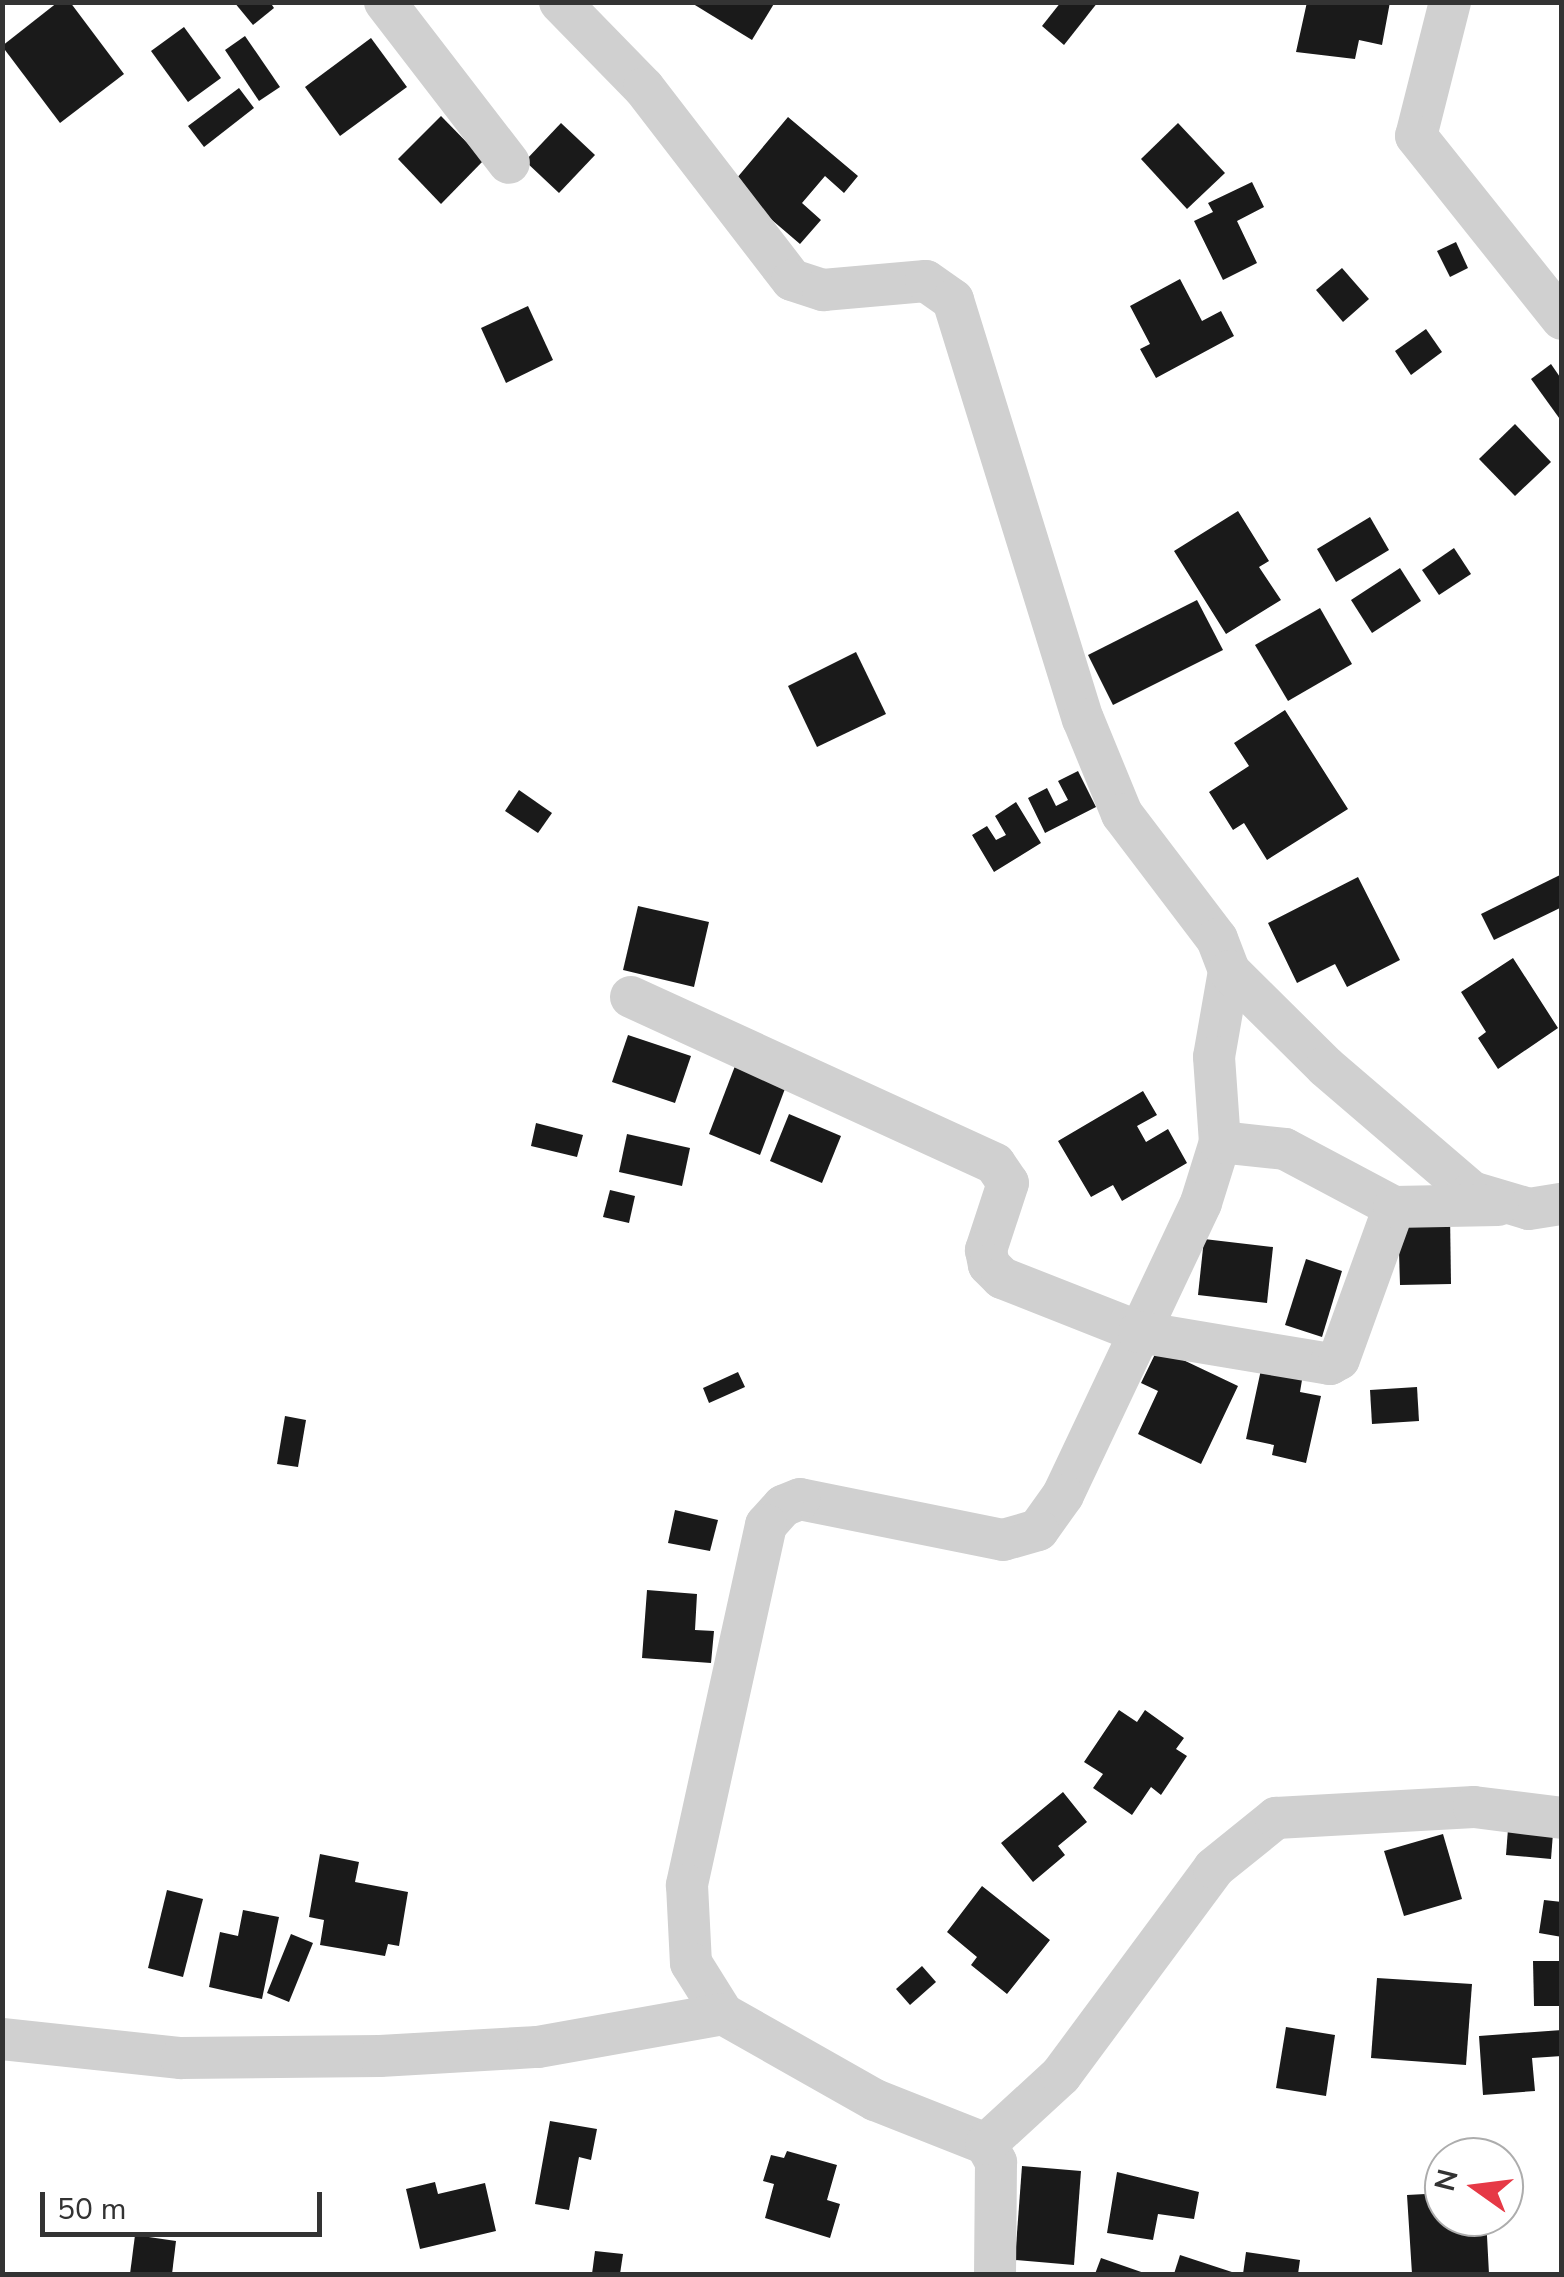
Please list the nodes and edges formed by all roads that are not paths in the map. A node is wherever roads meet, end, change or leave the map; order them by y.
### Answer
1 (385, 2) edge
2 (560, 2) edge
3 (1450, 2) edge
4 (509, 162) dead end
5 (1562, 319) edge
6 (1229, 971) junction
7 (632, 997) dead end
8 (1220, 1142) junction
9 (1562, 1204) edge
10 (1504, 1205) junction
11 (1394, 1207) junction
12 (1140, 1332) junction
13 (1562, 1818) edge
14 (722, 2014) junction
15 (2, 2039) edge
16 (986, 2144) junction
17 (995, 2274) edge

1 - 4 street
2 - 6 street
3 - 5 street
6 - 8 street
6 - 10 street
7 - 12 street
8 - 11 street
8 - 12 street
9 - 10 street
10 - 11 street
11 - 12 street
12 - 14 street
13 - 16 street
14 - 15 street
14 - 16 street
16 - 17 street

